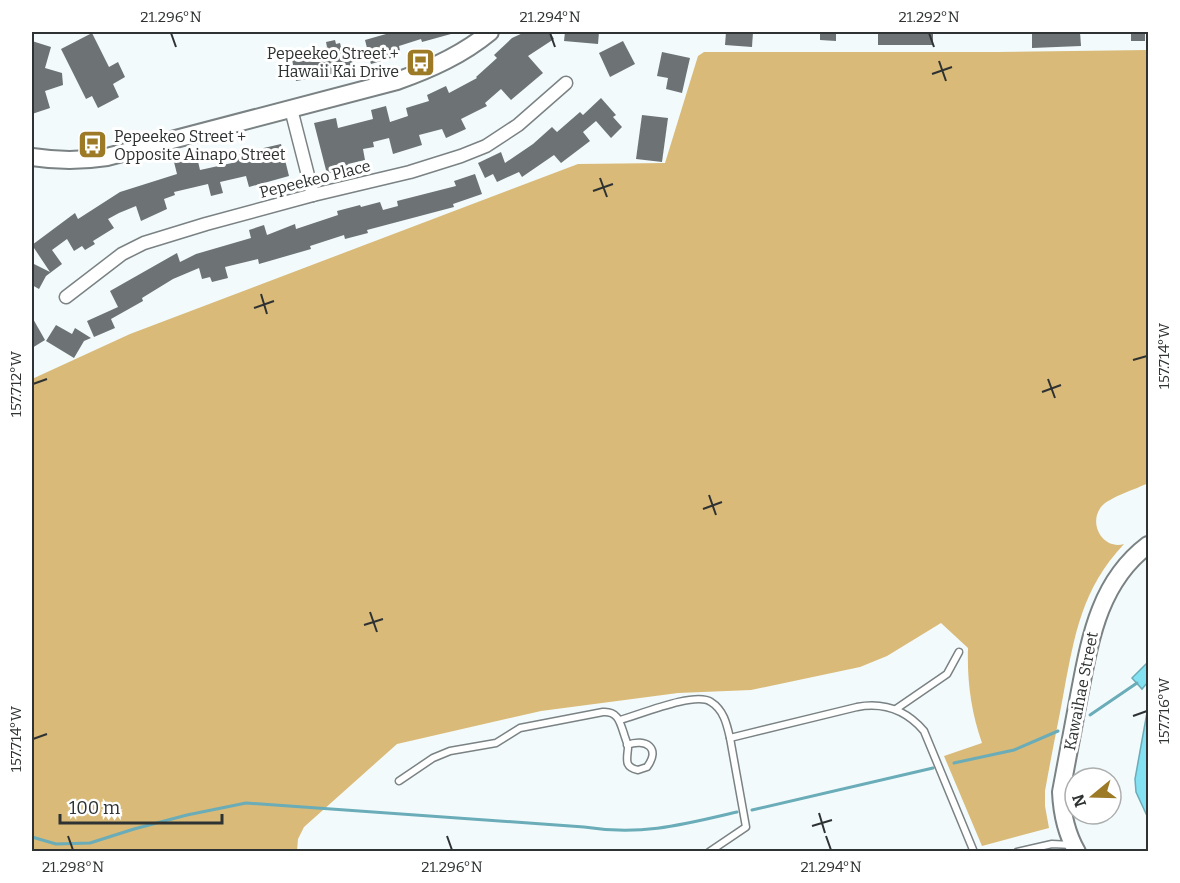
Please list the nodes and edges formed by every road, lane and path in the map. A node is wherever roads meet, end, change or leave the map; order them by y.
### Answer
1 (490, 32) edge
2 (566, 82) dead end
3 (291, 109) junction
4 (32, 157) edge
5 (313, 195) junction
6 (66, 297) dead end
7 (1149, 545) edge
8 (959, 652) dead end
9 (896, 710) junction
10 (620, 720) junction
11 (730, 738) junction
12 (627, 745) junction
13 (399, 781) dead end
14 (1071, 849) edge
15 (709, 852) edge
16 (974, 852) edge
17 (1017, 852) edge

1 - 3 street
2 - 5 street, Pepeekeo Place
3 - 4 street
3 - 5 street
5 - 6 street, Pepeekeo Place
7 - 14 street, Kawaihae Street
8 - 9 lane
9 - 11 lane
9 - 16 lane
10 - 11 lane
10 - 12 lane
10 - 13 lane
11 - 15 lane
12 - 12 lane
14 - 17 lane

